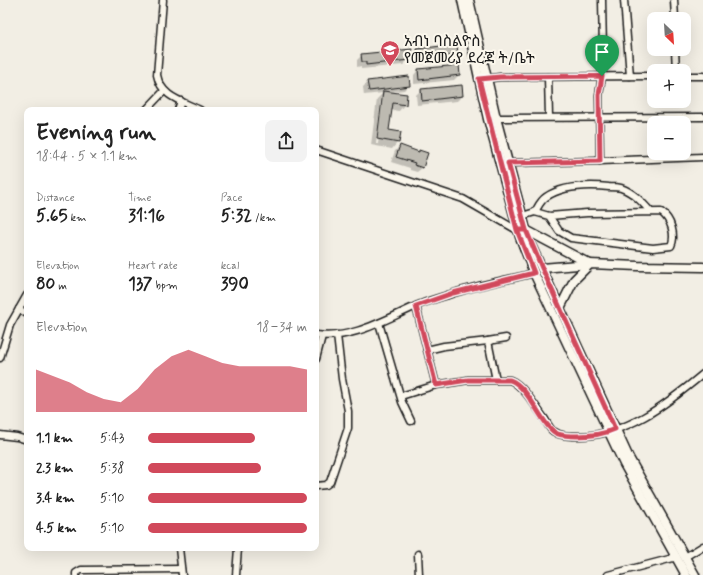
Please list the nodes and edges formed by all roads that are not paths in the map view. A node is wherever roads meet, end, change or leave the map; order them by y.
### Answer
1 (164, 0) edge
2 (462, 0) edge
3 (469, 0) edge
4 (602, 0) edge
5 (624, 0) edge
6 (674, 0) edge
7 (675, 12) edge
8 (602, 76) junction
9 (630, 76) junction
10 (647, 76) edge
11 (691, 76) edge
12 (703, 76) edge
13 (548, 77) junction
14 (483, 79) junction
15 (164, 91) junction
16 (181, 101) junction
17 (149, 107) edge
18 (179, 107) edge
19 (194, 107) edge
20 (599, 116) junction
21 (549, 117) junction
22 (703, 117) edge
23 (496, 118) junction
24 (319, 151) edge
25 (703, 157) edge
26 (600, 161) junction
27 (508, 163) junction
28 (650, 211) junction
29 (535, 212) junction
30 (522, 216) junction
31 (549, 216) junction
32 (517, 230) junction
33 (526, 230) junction
34 (590, 264) junction
35 (703, 267) edge
36 (542, 268) junction
37 (534, 273) junction
38 (24, 300) edge
39 (416, 306) junction
40 (560, 308) junction
41 (19, 309) junction
42 (24, 312) edge
43 (379, 323) junction
44 (337, 335) junction
45 (319, 336) edge
46 (506, 338) dead end
47 (488, 341) junction
48 (427, 350) junction
49 (0, 358) edge
50 (703, 374) edge
51 (496, 380) junction
52 (436, 385) junction
53 (401, 396) junction
54 (411, 421) dead end
55 (612, 431) junction
56 (0, 435) edge
57 (24, 439) edge
58 (319, 486) edge
59 (703, 546) edge
60 (179, 551) edge
61 (238, 551) edge
62 (418, 554) dead end
63 (681, 557) junction
64 (181, 572) edge
65 (76, 575) edge
66 (236, 575) edge
67 (419, 575) edge
68 (608, 575) edge
69 (686, 575) edge
70 (695, 575) edge

1 - 15 street
2 - 14 street
3 - 14 street
4 - 8 street
5 - 9 street
6 - 7 street
8 - 9 street
8 - 13 street
8 - 20 street
9 - 10 street
11 - 12 street
13 - 14 street
13 - 21 street
14 - 23 street
14 - 32 street
15 - 16 street
15 - 17 street
16 - 18 street
16 - 19 street
20 - 21 street
20 - 22 street
20 - 26 street
21 - 23 street
23 - 27 street
24 - 32 street
25 - 26 street
26 - 27 street
27 - 30 street
28 - 29 street
28 - 31 street
28 - 31 street
29 - 30 street
29 - 31 street
30 - 33 street
32 - 33 street
32 - 37 street
33 - 34 street
33 - 36 street
34 - 35 street
34 - 36 street
34 - 40 street
36 - 40 street
37 - 39 street
37 - 55 street
38 - 41 street
39 - 43 street
39 - 48 street
40 - 55 street
41 - 42 street
41 - 49 street
43 - 44 street
43 - 53 street
44 - 45 street
44 - 58 street
46 - 47 street
47 - 48 street
47 - 51 street
48 - 52 street
50 - 55 street
51 - 52 street
51 - 55 street
52 - 53 street
53 - 54 street
55 - 63 street
56 - 57 street
59 - 63 street
60 - 64 street
61 - 66 street
62 - 67 street
63 - 68 street
63 - 69 street
63 - 70 street
64 - 65 street

